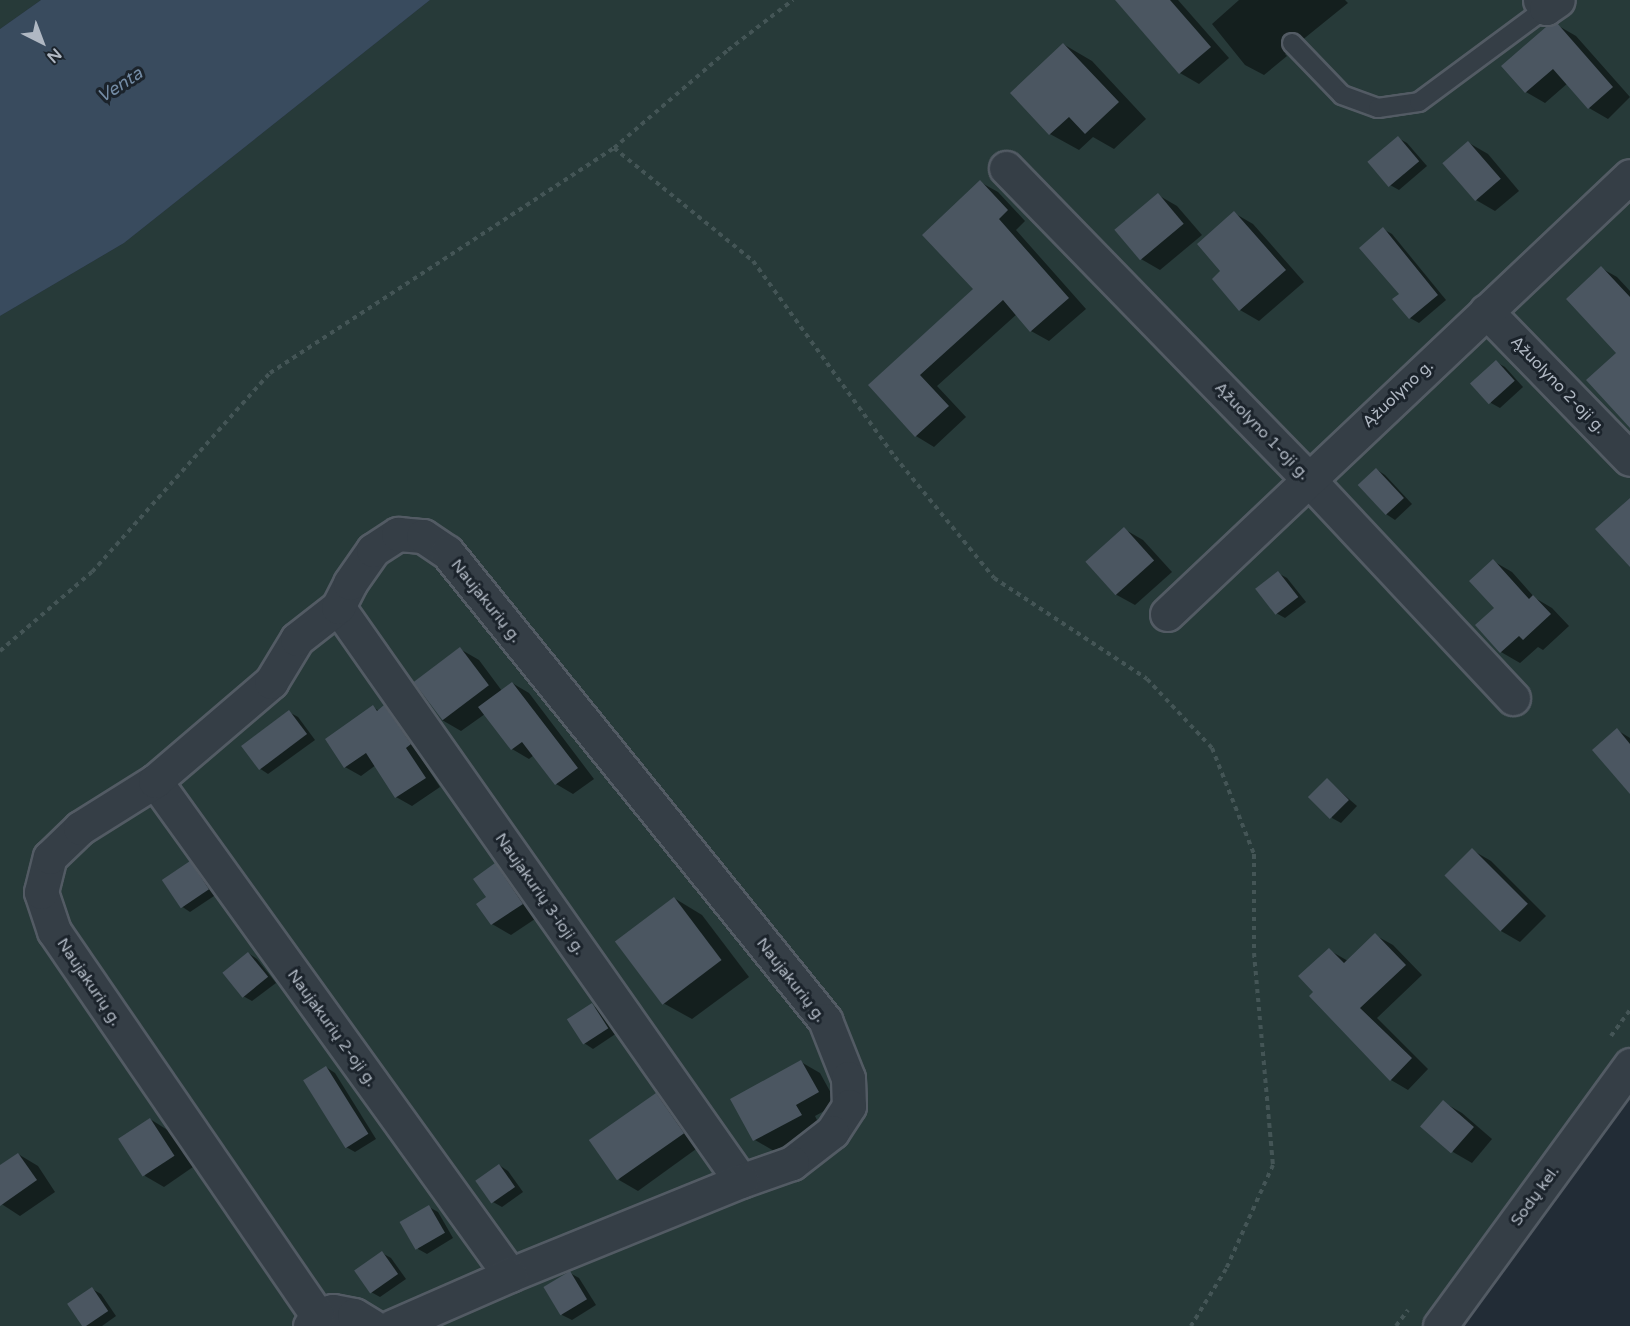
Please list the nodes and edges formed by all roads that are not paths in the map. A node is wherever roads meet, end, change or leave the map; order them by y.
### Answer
1 (1548, 3) edge
2 (1292, 43) dead end
3 (1006, 168) dead end
4 (1630, 176) edge
5 (1486, 311) junction
6 (1630, 459) edge
7 (1308, 479) junction
8 (339, 607) junction
9 (1167, 614) dead end
10 (1514, 698) dead end
11 (155, 781) junction
12 (1630, 1065) edge
13 (741, 1181) junction
14 (510, 1275) junction
15 (313, 1321) edge
16 (372, 1326) edge
17 (393, 1326) edge
18 (1440, 1326) edge

1 - 2 lane
3 - 7 street, Ąžuolyno 1-oji g.
4 - 5 street, Ąžuolyno g.
5 - 6 street, Ąžuolyno 2-oji g.
5 - 7 street, Ąžuolyno g.
7 - 9 street, Ąžuolyno g.
7 - 10 street, Ąžuolyno 1-oji g.
8 - 11 street, Naujakurių g.
8 - 13 street, Naujakurių 3-ioji g.
8 - 13 street, Naujakurių g.
11 - 14 street, Naujakurių 2-oji g.
11 - 15 street, Naujakurių g.
12 - 18 street, Sodų kel.
13 - 14 street, Naujakurių g.
14 - 17 street, Naujakurių g.
15 - 16 street, Naujakurių g.

